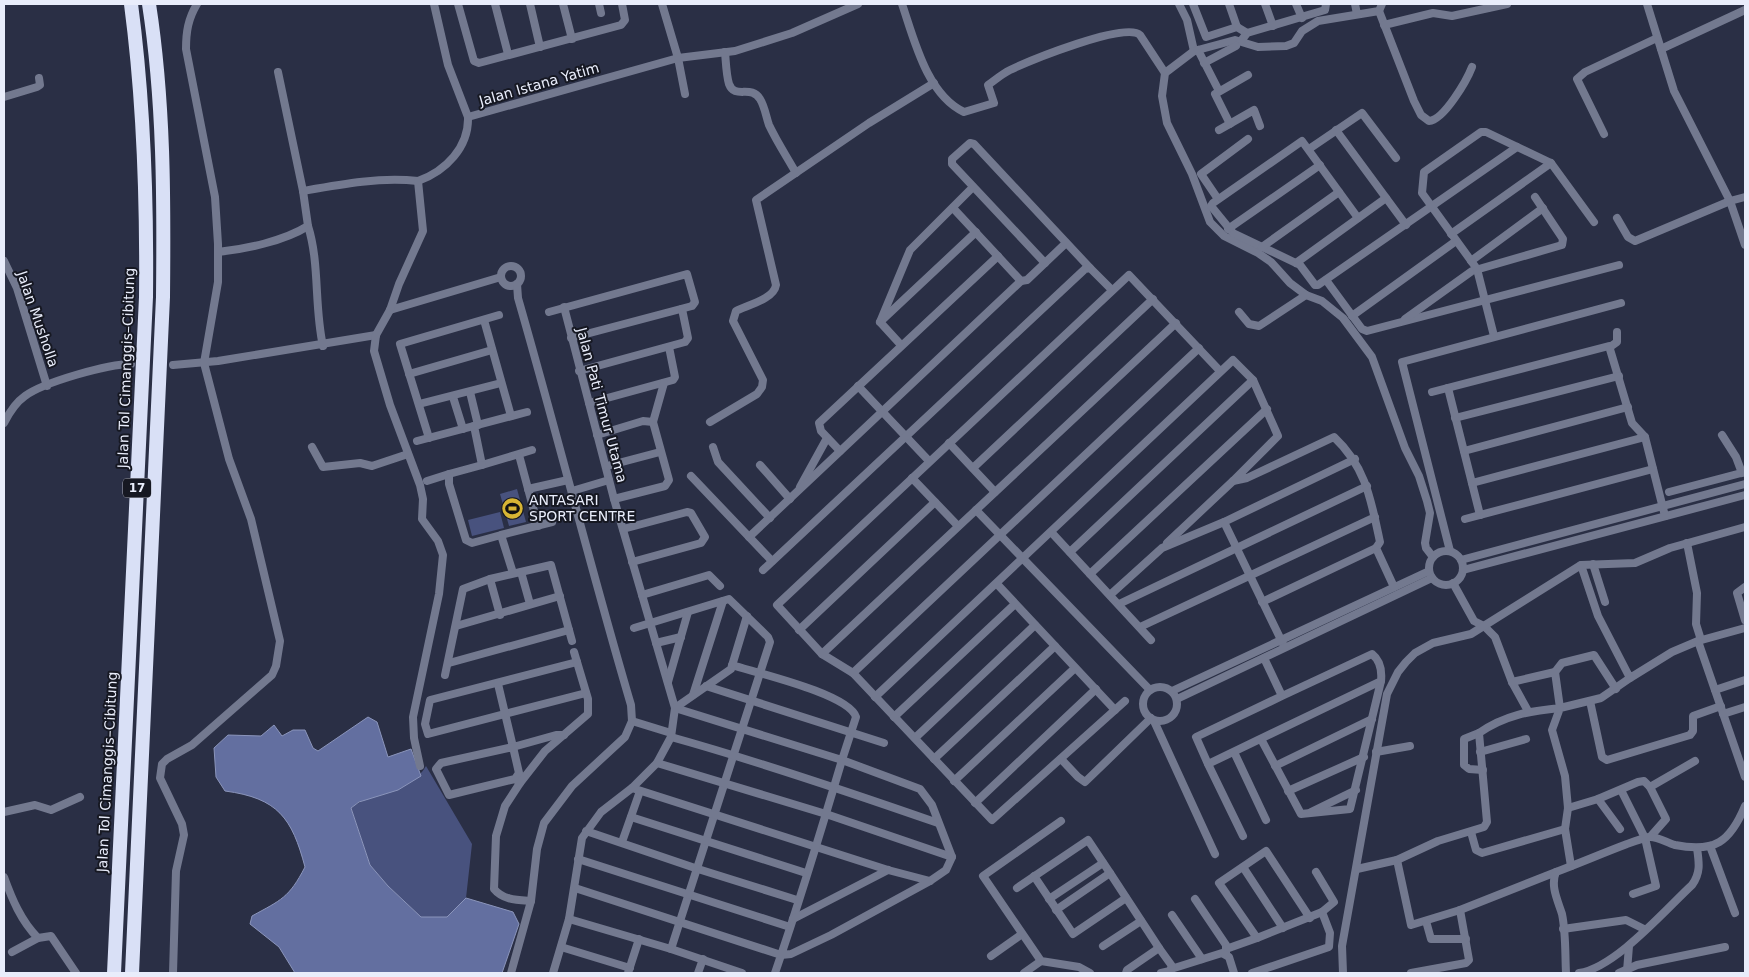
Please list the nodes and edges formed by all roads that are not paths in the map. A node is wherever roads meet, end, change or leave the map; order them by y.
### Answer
1 (131, 4) edge
2 (149, 4) edge
3 (197, 4) edge
4 (434, 4) edge
5 (458, 4) edge
6 (495, 4) edge
7 (530, 4) edge
8 (563, 4) edge
9 (599, 4) edge
10 (622, 4) edge
11 (662, 4) edge
12 (858, 4) edge
13 (902, 4) edge
14 (1179, 4) edge
15 (1193, 4) edge
16 (1229, 4) edge
17 (1264, 4) edge
18 (1296, 4) edge
19 (1326, 4) edge
20 (1355, 4) edge
21 (1507, 4) edge
22 (1647, 4) edge
23 (1381, 8) edge
24 (1745, 10) edge
25 (601, 13) dead end
26 (1357, 14) junction
27 (1302, 18) junction
28 (1384, 25) junction
29 (1273, 26) junction
30 (1237, 27) junction
31 (1247, 33) junction
32 (1657, 38) junction
33 (572, 39) junction
34 (1238, 43) junction
35 (540, 47) junction
36 (1660, 49) junction
37 (1196, 51) junction
38 (725, 52) junction
39 (508, 54) junction
40 (678, 58) junction
41 (1204, 63) junction
42 (1472, 67) dead end
43 (278, 72) dead end
44 (1165, 73) junction
45 (1248, 75) dead end
46 (39, 78) dead end
47 (934, 83) junction
48 (1219, 91) junction
49 (685, 94) dead end
50 (4, 97) edge
51 (468, 117) junction
52 (1230, 124) junction
53 (1260, 126) dead end
54 (1219, 130) dead end
55 (1336, 130) junction
56 (1604, 134) dead end
57 (1248, 139) dead end
58 (1517, 147) junction
59 (1309, 149) junction
60 (1396, 158) dead end
61 (1551, 163) junction
62 (1320, 165) junction
63 (796, 173) junction
64 (418, 182) junction
65 (973, 187) junction
66 (303, 191) junction
67 (1339, 192) junction
68 (1535, 197) dead end
69 (1745, 197) edge
70 (1386, 198) junction
71 (1218, 199) junction
72 (1730, 201) junction
73 (1431, 207) junction
74 (953, 208) junction
75 (1543, 208) junction
76 (1358, 218) junction
77 (1617, 218) dead end
78 (1594, 222) dead end
79 (1406, 224) junction
80 (308, 226) junction
81 (1228, 229) junction
82 (976, 232) junction
83 (1451, 234) junction
84 (1456, 241) junction
85 (1066, 243) junction
86 (1745, 245) edge
87 (1262, 247) junction
88 (218, 252) junction
89 (998, 256) junction
90 (4, 261) edge
91 (1471, 261) junction
92 (1045, 263) junction
93 (1296, 263) junction
94 (1619, 265) dead end
95 (1090, 268) junction
96 (1477, 269) junction
97 (501, 277) junction
98 (1326, 280) junction
99 (1021, 282) junction
100 (517, 284) junction
101 (1112, 290) junction
102 (1306, 295) junction
103 (1154, 299) junction
104 (1485, 300) junction
105 (1621, 303) dead end
106 (564, 308) junction
107 (390, 310) junction
108 (682, 310) junction
109 (549, 312) dead end
110 (1239, 312) dead end
111 (499, 315) dead end
112 (1352, 316) junction
113 (484, 320) junction
114 (1402, 321) junction
115 (880, 322) junction
116 (1176, 323) junction
117 (1618, 332) dead end
118 (376, 336) junction
119 (1494, 336) junction
120 (571, 338) junction
121 (901, 345) junction
122 (323, 346) junction
123 (669, 347) junction
124 (1610, 347) junction
125 (1199, 348) junction
126 (492, 350) junction
127 (204, 363) junction
128 (131, 364) dead end
129 (173, 365) dead end
130 (1220, 371) junction
131 (580, 372) junction
132 (409, 374) junction
133 (1619, 376) junction
134 (1253, 380) junction
135 (501, 383) junction
136 (664, 383) junction
137 (47, 386) junction
138 (858, 386) junction
139 (1448, 388) junction
140 (470, 392) junction
141 (1432, 392) dead end
142 (453, 397) junction
143 (589, 402) junction
144 (419, 404) junction
145 (1628, 407) junction
146 (1267, 409) junction
147 (527, 412) dead end
148 (883, 412) junction
149 (511, 416) junction
150 (1456, 418) junction
151 (653, 422) junction
152 (710, 422) dead end
153 (4, 423) edge
154 (476, 425) junction
155 (463, 429) junction
156 (597, 435) junction
157 (1722, 435) dead end
158 (906, 436) junction
159 (1645, 437) junction
160 (429, 438) junction
161 (827, 438) junction
162 (417, 441) dead end
163 (949, 442) junction
164 (312, 447) dead end
165 (713, 447) dead end
166 (532, 450) dead end
167 (1464, 451) junction
168 (660, 452) junction
169 (840, 452) junction
170 (408, 454) junction
171 (519, 455) junction
172 (1354, 459) junction
173 (930, 461) junction
174 (482, 465) junction
175 (760, 465) dead end
176 (607, 466) junction
177 (972, 468) junction
178 (1653, 469) junction
179 (1744, 472) edge
180 (449, 474) junction
181 (691, 476) dead end
182 (912, 478) junction
183 (568, 480) junction
184 (609, 480) junction
185 (427, 481) dead end
186 (1233, 481) junction
187 (1472, 483) junction
188 (1745, 484) edge
189 (1367, 486) junction
190 (528, 490) junction
191 (572, 491) junction
192 (995, 492) junction
193 (1669, 492) dead end
194 (1745, 495) edge
195 (793, 496) junction
196 (614, 499) junction
197 (935, 502) junction
198 (1663, 505) junction
199 (976, 510) junction
200 (1480, 515) junction
201 (1375, 516) junction
202 (1665, 516) junction
203 (770, 518) junction
204 (1465, 519) dead end
205 (552, 522) dead end
206 (1224, 522) junction
207 (538, 526) junction
208 (958, 526) junction
209 (1745, 527) edge
210 (623, 529) junction
211 (1052, 533) junction
212 (1000, 535) junction
213 (501, 536) junction
214 (749, 537) junction
215 (1687, 543) junction
216 (1162, 548) junction
217 (1236, 548) junction
218 (1376, 548) junction
219 (1070, 552) junction
220 (1450, 552) junction
221 (1433, 557) junction
222 (1024, 559) junction
223 (1461, 560) junction
224 (772, 561) junction
225 (632, 562) junction
226 (1593, 564) junction
227 (1581, 565) junction
228 (763, 570) dead end
229 (1463, 570) junction
230 (517, 573) junction
231 (1090, 574) junction
232 (1249, 574) junction
233 (1431, 575) junction
234 (490, 579) junction
235 (1453, 583) junction
236 (996, 584) junction
237 (720, 586) dead end
238 (1394, 587) junction
239 (1745, 587) edge
240 (642, 595) junction
241 (1110, 595) junction
242 (560, 596) junction
243 (723, 601) junction
244 (1262, 602) junction
245 (1606, 602) dead end
246 (530, 604) junction
247 (1015, 604) junction
248 (1119, 604) junction
249 (688, 612) junction
250 (500, 615) junction
251 (747, 616) junction
252 (1745, 620) edge
253 (650, 623) junction
254 (1035, 625) junction
255 (456, 626) junction
256 (1484, 626) junction
257 (1140, 627) junction
258 (634, 628) dead end
259 (1745, 628) edge
260 (569, 630) junction
261 (799, 630) junction
262 (681, 637) junction
263 (1151, 640) dead end
264 (572, 641) dead end
265 (1700, 641) junction
266 (656, 643) junction
267 (1283, 645) junction
268 (1055, 646) junction
269 (574, 652) dead end
270 (822, 654) junction
271 (1264, 658) junction
272 (577, 662) junction
273 (449, 663) junction
274 (732, 665) junction
275 (1075, 668) junction
276 (853, 672) junction
277 (1555, 672) junction
278 (759, 674) junction
279 (445, 675) dead end
280 (1630, 678) junction
281 (1745, 680) edge
282 (1380, 681) junction
283 (668, 682) junction
284 (1512, 682) junction
285 (498, 684) junction
286 (706, 686) junction
287 (1096, 689) junction
288 (1616, 689) junction
289 (1150, 690) junction
290 (1715, 690) junction
291 (586, 693) junction
292 (693, 695) junction
293 (1174, 695) junction
294 (1282, 696) junction
295 (875, 697) junction
296 (750, 700) junction
297 (1125, 700) dead end
298 (1590, 701) junction
299 (1745, 707) edge
300 (675, 708) junction
301 (1560, 708) junction
302 (1115, 710) junction
303 (1722, 710) junction
304 (1528, 711) junction
305 (505, 714) junction
306 (894, 717) junction
307 (1152, 719) junction
308 (1372, 719) junction
309 (632, 721) junction
310 (742, 728) junction
311 (851, 732) junction
312 (1479, 733) junction
313 (564, 735) junction
314 (671, 735) junction
315 (915, 738) junction
316 (1526, 739) dead end
317 (1261, 740) junction
318 (884, 743) dead end
319 (1410, 746) dead end
320 (513, 747) junction
321 (1234, 752) junction
322 (1376, 752) junction
323 (1480, 752) junction
324 (734, 754) junction
325 (1364, 757) junction
326 (934, 759) junction
327 (1061, 759) junction
328 (842, 760) junction
329 (1694, 761) dead end
330 (657, 763) junction
331 (1208, 764) junction
332 (420, 766) dead end
333 (1275, 766) junction
334 (1483, 770) junction
335 (1745, 777) edge
336 (517, 781) junction
337 (954, 781) junction
338 (725, 782) junction
339 (834, 786) junction
340 (1650, 787) junction
341 (636, 789) junction
342 (1356, 790) junction
343 (1621, 790) junction
344 (1288, 791) junction
345 (80, 797) dead end
346 (1598, 799) junction
347 (975, 803) junction
348 (1745, 806) edge
349 (1568, 808) junction
350 (4, 812) edge
351 (715, 814) junction
352 (826, 814) junction
353 (1305, 815) junction
354 (631, 817) junction
355 (1266, 820) dead end
356 (1061, 822) dead end
357 (938, 823) junction
358 (1566, 829) junction
359 (1620, 829) dead end
360 (586, 830) junction
361 (1471, 832) junction
362 (1243, 836) dead end
363 (1648, 837) junction
364 (622, 842) junction
365 (707, 843) junction
366 (1710, 846) junction
367 (816, 847) junction
368 (1698, 848) junction
369 (1215, 854) dead end
370 (952, 857) junction
371 (578, 859) junction
372 (1397, 860) junction
373 (1103, 863) junction
374 (1571, 866) junction
375 (1243, 867) junction
376 (698, 869) junction
377 (1357, 869) junction
378 (888, 870) junction
379 (1316, 872) dead end
380 (1556, 872) junction
381 (806, 873) junction
382 (1110, 873) junction
383 (1034, 876) junction
384 (4, 877) edge
385 (930, 881) junction
386 (575, 888) junction
387 (1018, 888) dead end
388 (688, 894) junction
389 (1632, 894) dead end
390 (1126, 898) junction
391 (1049, 899) junction
392 (1195, 899) dead end
393 (797, 900) junction
394 (531, 901) junction
395 (1056, 910) junction
396 (1460, 910) junction
397 (1322, 912) junction
398 (1735, 913) dead end
399 (1172, 915) dead end
400 (1310, 918) junction
401 (569, 919) junction
402 (793, 919) junction
403 (680, 921) junction
404 (1142, 921) junction
405 (1426, 921) junction
406 (790, 927) junction
407 (1283, 928) junction
408 (1563, 929) junction
409 (1644, 929) junction
410 (1022, 934) junction
411 (38, 938) junction
412 (1256, 938) junction
413 (1466, 938) junction
414 (639, 939) junction
415 (560, 946) junction
416 (1103, 946) dead end
417 (1629, 946) junction
418 (1725, 947) dead end
419 (1159, 948) junction
420 (671, 949) junction
421 (12, 952) dead end
422 (1226, 952) junction
423 (781, 955) junction
424 (991, 956) dead end
425 (703, 959) junction
426 (1202, 959) junction
427 (1039, 962) junction
428 (1171, 969) junction
429 (1074, 970) edge
430 (629, 971) edge
431 (1627, 971) edge
432 (1428, 972) edge
433 (76, 973) edge
434 (114, 973) edge
435 (132, 973) edge
436 (173, 973) edge
437 (511, 973) edge
438 (553, 973) edge
439 (698, 973) edge
440 (742, 973) edge
441 (775, 973) edge
442 (1024, 973) edge
443 (1036, 973) edge
444 (1090, 973) edge
445 (1126, 973) edge
446 (1161, 973) edge
447 (1234, 973) edge
448 (1252, 973) edge
449 (1343, 973) edge
450 (1411, 973) edge
451 (1566, 973) edge
452 (1579, 973) edge
453 (1619, 973) edge

1 - 434 highway, Jalan Tol Cimanggis–Cibitung / 17
2 - 435 highway, 17
3 - 88 street
4 - 51 street
5 - 39 street
6 - 39 street
7 - 35 street
8 - 33 street
9 - 25 street
10 - 33 street
11 - 40 street
12 - 38 street, Jalan Istana Yatim
13 - 47 street
14 - 37 street
15 - 30 street
16 - 30 street
17 - 29 street
18 - 27 street
19 - 27 street
20 - 26 street
21 - 28 street
22 - 32 street
23 - 26 street
23 - 28 street
24 - 36 street
26 - 34 street
27 - 29 street
28 - 42 street
29 - 31 street
30 - 31 street
31 - 34 street
32 - 36 street
32 - 56 street
33 - 35 street
34 - 37 street
34 - 41 street
35 - 39 street
36 - 72 street
37 - 41 street
37 - 44 street
38 - 40 street, Jalan Istana Yatim
38 - 63 street
40 - 49 street
40 - 51 street, Jalan Istana Yatim
41 - 48 street
43 - 66 street
44 - 47 street
44 - 102 street
45 - 48 street
46 - 50 street
47 - 63 street
48 - 52 street
51 - 64 street, Jalan Istana Yatim
52 - 53 street
52 - 54 street
55 - 59 street
55 - 60 street
55 - 70 street
57 - 71 street
58 - 61 street
58 - 73 street
58 - 73 street
59 - 62 street
59 - 71 street
61 - 78 street
61 - 83 street
62 - 67 street
62 - 81 street
63 - 152 street
64 - 66 street
64 - 107 street
65 - 74 street
65 - 85 street
65 - 92 street
66 - 80 street
67 - 76 street
67 - 87 street
68 - 75 street
69 - 72 street
70 - 76 street
70 - 79 street
71 - 81 street
72 - 77 street
72 - 86 street
73 - 79 street
73 - 83 street
74 - 82 street
74 - 115 street
75 - 91 street
75 - 96 street
76 - 93 street
79 - 98 street
80 - 88 street
80 - 122 street
81 - 87 street
82 - 89 street
82 - 115 street
83 - 84 street
84 - 91 street
84 - 112 street
85 - 92 street
85 - 95 street
87 - 93 street
88 - 127 street
89 - 99 street
89 - 121 street
90 - 137 street, Jalan Musholla
91 - 96 street
92 - 99 street
93 - 98 street
94 - 104 street
95 - 101 street
95 - 158 street
96 - 104 street
96 - 114 street
97 - 100 street
97 - 100 street
97 - 107 street
98 - 112 street
99 - 148 street
100 - 183 street
101 - 103 street
101 - 163 street
102 - 110 street
102 - 221 street
103 - 116 street
103 - 177 street
104 - 114 street
104 - 119 street
105 - 119 street
106 - 108 street
106 - 109 street
106 - 120 street, Jalan Pati Timur Utama
107 - 118 street
108 - 120 street
108 - 123 street
111 - 113 street
112 - 114 street
113 - 126 street
113 - 132 street
115 - 121 street
116 - 125 street
116 - 192 street
117 - 124 street
118 - 122 street
118 - 170 street
119 - 220 street
120 - 131 street, Jalan Pati Timur Utama
121 - 138 street
122 - 127 street
123 - 131 street
123 - 136 street
124 - 133 street
124 - 139 street
125 - 130 street
125 - 212 street
126 - 132 street
126 - 135 street
127 - 129 street
127 - 436 street
128 - 137 street
130 - 134 street
130 - 211 street
131 - 143 street, Jalan Pati Timur Utama
132 - 144 street
133 - 145 street
133 - 150 street
134 - 146 street
134 - 219 street
135 - 140 street
135 - 149 street
136 - 143 street
136 - 151 street
137 - 153 street
138 - 148 street
138 - 161 street
139 - 141 street
139 - 150 street
140 - 142 street
140 - 154 street
142 - 144 street
142 - 155 street
143 - 156 street, Jalan Pati Timur Utama
144 - 160 street
145 - 159 street
145 - 167 street
146 - 186 street
146 - 231 street
147 - 149 street
148 - 158 street
148 - 169 street
149 - 154 street
150 - 167 street
151 - 156 street
151 - 168 street
154 - 155 street
154 - 174 street
155 - 160 street
156 - 176 street, Jalan Pati Timur Utama
157 - 179 street
158 - 173 street
158 - 224 street
159 - 178 street
159 - 187 street
160 - 162 street
161 - 169 street
161 - 195 street
163 - 173 street
163 - 177 street
164 - 170 street
165 - 203 street
166 - 171 street
167 - 187 street
168 - 176 street
168 - 196 street
169 - 195 street
170 - 332 street
171 - 174 street
171 - 190 street
172 - 186 street
172 - 189 street
172 - 206 street
173 - 182 street
174 - 180 street
175 - 195 street
176 - 184 street, Jalan Pati Timur Utama
177 - 192 street
178 - 198 street
178 - 200 street
179 - 193 street
180 - 185 street
180 - 213 street
181 - 214 street
182 - 197 street
182 - 261 street
183 - 190 street
183 - 191 street
184 - 191 street
184 - 196 street, Jalan Pati Timur Utama
186 - 216 street
187 - 200 street
188 - 198 street
189 - 201 street
189 - 217 street
190 - 207 street
191 - 309 street
192 - 199 street
194 - 202 street
195 - 203 street
196 - 210 street, Jalan Pati Timur Utama
197 - 208 street
197 - 261 street
198 - 202 street
198 - 223 street
199 - 208 street
199 - 212 street
200 - 204 street
201 - 218 street
201 - 232 street
202 - 229 street
203 - 214 street
205 - 207 street
206 - 216 street
206 - 217 street
207 - 213 street
208 - 270 street
209 - 215 street
210 - 225 street, Jalan Pati Timur Utama
210 - 225 street
211 - 219 street
211 - 222 street
212 - 222 street
212 - 276 street
213 - 230 street
214 - 224 street
215 - 226 street
215 - 265 street
216 - 241 street
217 - 232 street
217 - 248 street
218 - 238 street
218 - 244 street
219 - 231 street
220 - 221 street
220 - 223 street
221 - 233 street
222 - 236 street
222 - 289 street
223 - 229 street
224 - 228 street
225 - 240 street, Jalan Pati Timur Utama
226 - 227 street
226 - 245 street
227 - 256 street
227 - 280 street
229 - 235 street
230 - 234 street
230 - 242 street
230 - 246 street
231 - 241 street
232 - 244 street
232 - 257 street
233 - 235 street
233 - 238 street
233 - 267 street
234 - 250 street
234 - 255 street
235 - 256 street
236 - 247 street
236 - 295 street
237 - 240 street
238 - 267 street
239 - 252 street
240 - 253 street, Jalan Pati Timur Utama
241 - 248 street
242 - 246 street
242 - 260 street
243 - 249 street
243 - 251 street
243 - 292 street
244 - 267 street
246 - 250 street
247 - 254 street
247 - 306 street
248 - 257 street
249 - 253 street
249 - 262 street
250 - 255 street
251 - 274 street
251 - 278 street
253 - 258 street
253 - 266 street, Jalan Pati Timur Utama
254 - 268 street
254 - 315 street
255 - 273 street
256 - 284 street
256 - 322 street
257 - 263 street
259 - 265 street
260 - 264 street
260 - 273 street
261 - 270 street
262 - 266 street
262 - 283 street
265 - 280 street
265 - 290 street
266 - 283 street, Jalan Pati Timur Utama
267 - 271 street
267 - 293 street
268 - 275 street
268 - 326 street
269 - 272 street
270 - 276 street
271 - 293 street
271 - 294 street
272 - 285 street
272 - 291 street
273 - 279 street
274 - 278 street
274 - 286 street
275 - 287 street
275 - 337 street
276 - 295 street
277 - 284 street
277 - 288 street
277 - 301 street
278 - 296 street
278 - 311 street
280 - 288 street
281 - 290 street
282 - 294 street
282 - 308 street
282 - 317 street
283 - 300 street, Jalan Pati Timur Utama
284 - 304 street
285 - 305 street
285 - 305 street
286 - 292 street
286 - 296 street
287 - 302 street
287 - 347 street
288 - 298 street
289 - 293 street
289 - 307 street
290 - 303 street
291 - 305 street
291 - 313 street
292 - 300 street
293 - 307 street
294 - 331 street
295 - 306 street
296 - 310 street
296 - 311 street
297 - 302 street
298 - 301 street
298 - 303 street
299 - 303 street
300 - 310 street
300 - 314 street
301 - 304 street
301 - 349 street
302 - 327 street
303 - 335 street
304 - 312 street
305 - 320 street
306 - 315 street
307 - 327 street
307 - 369 street
308 - 325 street
308 - 333 street
309 - 314 street
309 - 394 street
310 - 324 street
310 - 328 street
311 - 318 street
311 - 328 street
312 - 323 street
312 - 334 street
313 - 320 street
313 - 336 street
314 - 324 street
314 - 330 street
315 - 326 street
316 - 323 street
317 - 321 street
317 - 333 street
319 - 322 street
320 - 336 street
320 - 336 street
321 - 331 street
321 - 355 street
322 - 377 street
323 - 334 street
324 - 338 street
324 - 339 street
325 - 342 street
325 - 344 street
326 - 337 street
327 - 347 street
328 - 339 street
328 - 357 street
329 - 340 street
330 - 338 street
330 - 341 street
331 - 362 street
333 - 344 street
334 - 361 street
336 - 394 street
337 - 347 street
338 - 351 street
338 - 352 street
339 - 352 street
339 - 357 street
340 - 343 street
340 - 363 street
341 - 351 street
341 - 354 street
341 - 360 street
342 - 353 street
342 - 353 street
343 - 346 street
343 - 363 street
344 - 353 street
345 - 350 street
346 - 349 street
346 - 359 street
348 - 366 street
349 - 358 street
351 - 365 street
351 - 367 street
352 - 367 street
352 - 370 street
354 - 364 street
354 - 365 street
356 - 410 street
357 - 370 street
358 - 361 street
358 - 374 street
360 - 364 street
360 - 371 street
361 - 372 street
363 - 368 street
363 - 374 street
363 - 389 street
364 - 376 street
365 - 376 street
365 - 381 street
366 - 368 street
366 - 398 street
367 - 378 street
367 - 381 street
368 - 409 street
370 - 385 street
371 - 386 street
371 - 388 street
372 - 377 street
372 - 405 street
373 - 382 street
373 - 383 street
373 - 391 street
374 - 380 street
375 - 400 street
375 - 407 street
375 - 412 street
376 - 388 street
376 - 393 street
377 - 449 street
378 - 385 street
378 - 402 street
379 - 397 street
380 - 396 street
380 - 408 street
381 - 393 street
382 - 390 street
382 - 395 street
383 - 387 street
383 - 391 street
384 - 411 street
385 - 423 street
386 - 401 street
386 - 403 street
388 - 403 street
388 - 406 street
390 - 395 street
390 - 404 street
391 - 395 street
392 - 422 street
393 - 402 street
394 - 437 street
396 - 405 street
396 - 413 street
397 - 400 street
397 - 448 street
399 - 426 street
400 - 407 street
401 - 414 street
401 - 415 street
402 - 406 street
403 - 420 street
403 - 423 street
404 - 416 street
404 - 419 street
405 - 413 street
406 - 423 street
407 - 412 street
408 - 409 street
408 - 451 street
409 - 417 street
410 - 424 street
410 - 427 street
411 - 421 street
411 - 433 street
412 - 422 street
413 - 432 street
414 - 420 street
414 - 430 street
415 - 430 street
415 - 438 street
417 - 431 street
417 - 452 street
418 - 431 street
419 - 428 street
419 - 445 street
420 - 425 street
422 - 426 street
422 - 447 street
423 - 441 street
425 - 439 street
425 - 440 street
426 - 428 street
427 - 429 street
427 - 442 street
427 - 443 street
428 - 446 street
429 - 444 street
431 - 453 street
432 - 450 street

